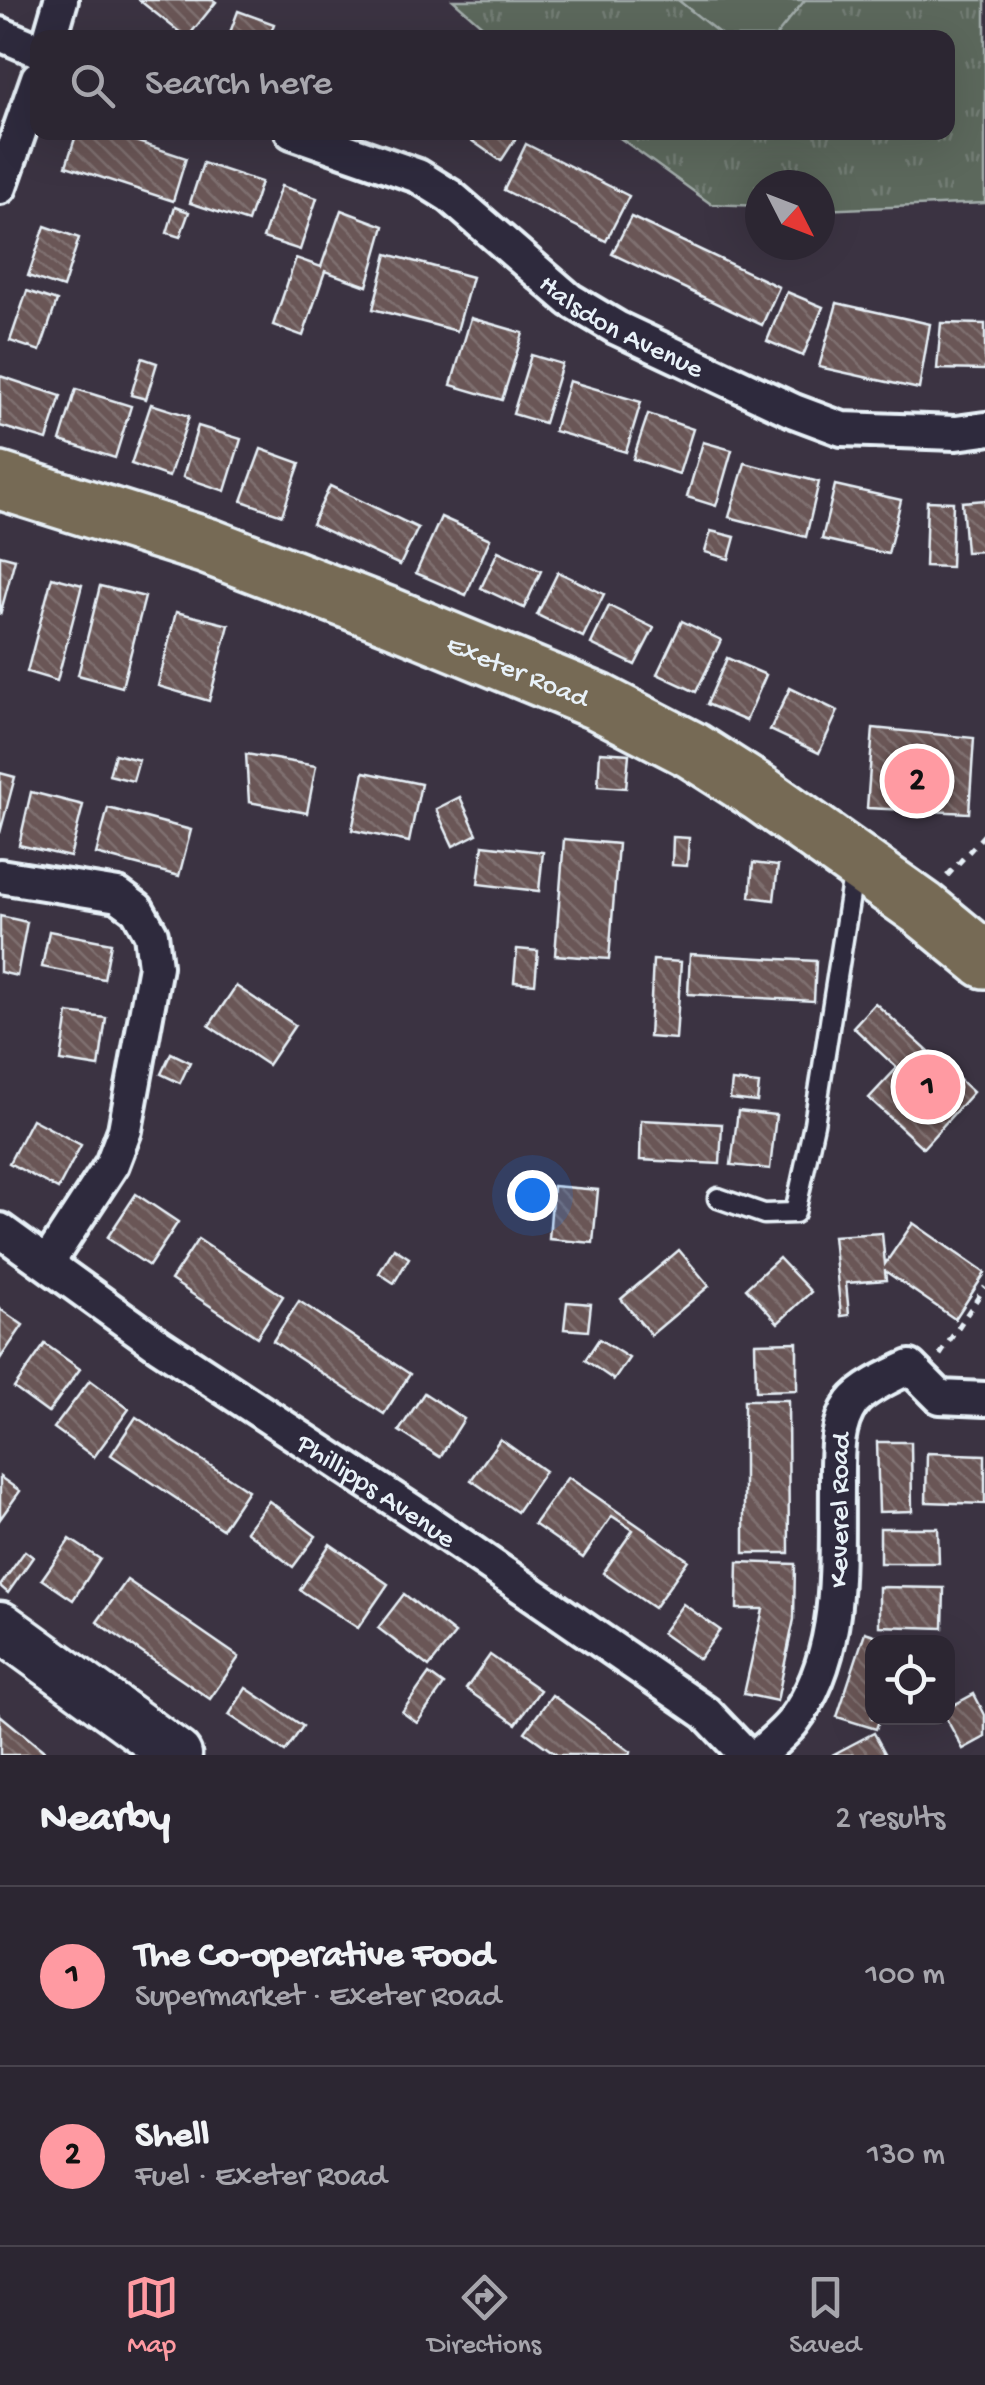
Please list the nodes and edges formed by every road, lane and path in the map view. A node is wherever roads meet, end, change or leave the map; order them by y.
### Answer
1 (60, 0) edge
2 (52, 30) edge
3 (0, 34) edge
4 (30, 47) edge
5 (30, 101) edge
6 (315, 140) edge
7 (0, 187) edge
8 (985, 429) edge
9 (0, 482) edge
10 (985, 834) edge
11 (856, 862) junction
12 (0, 876) edge
13 (922, 910) junction
14 (985, 960) edge
15 (718, 1198) dead end
16 (0, 1230) edge
17 (48, 1262) junction
18 (985, 1287) edge
19 (922, 1379) junction
20 (985, 1399) edge
21 (0, 1626) edge
22 (177, 1755) edge
23 (746, 1755) edge
24 (759, 1755) edge

1 - 2 street
3 - 4 street
5 - 7 street
6 - 8 street, Halsdon Avenue
9 - 11 highway, Exeter Road
10 - 13 path
11 - 13 highway, Exeter Road
11 - 15 lane
12 - 17 street
13 - 14 highway, Exeter Road
16 - 17 street, Phillipps Avenue
17 - 23 street, Phillipps Avenue
18 - 19 path
19 - 20 street, Keverel Road
19 - 24 street, Keverel Road
21 - 22 street

